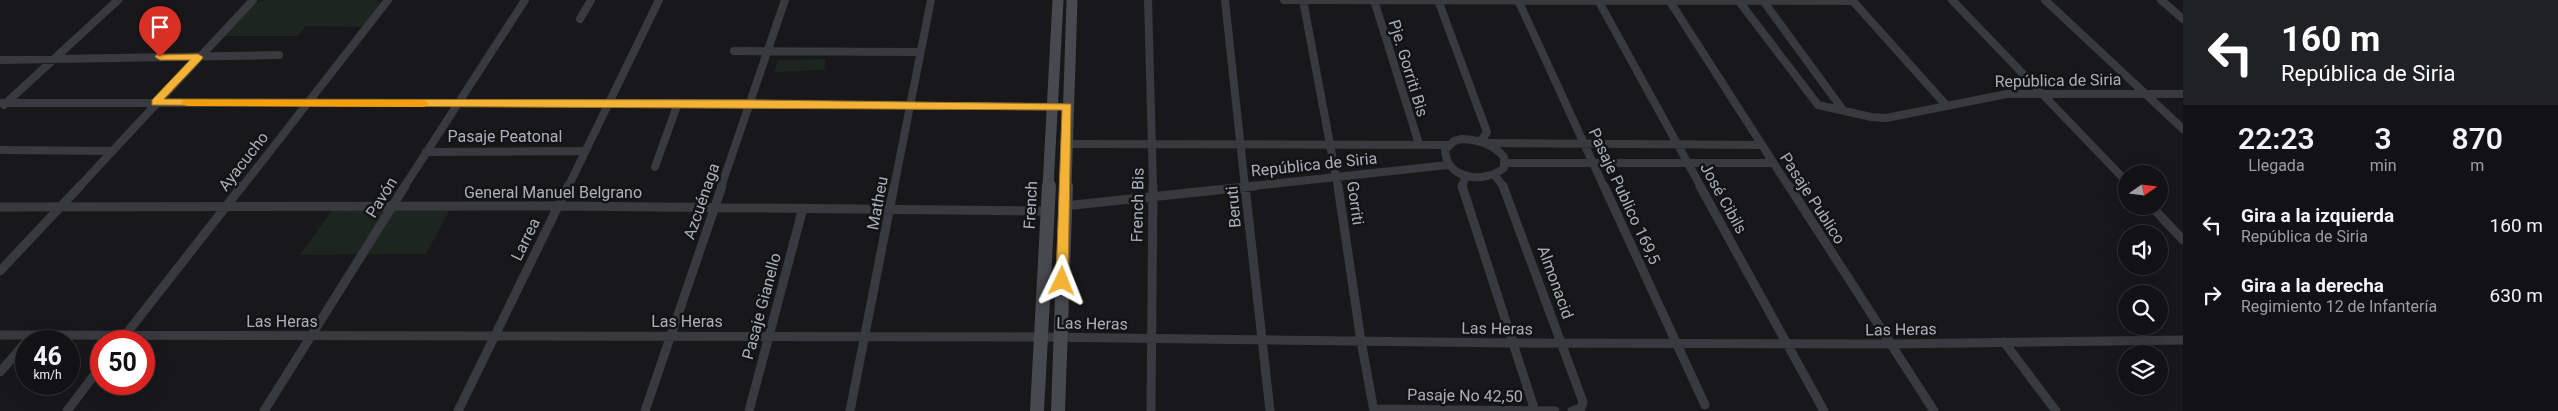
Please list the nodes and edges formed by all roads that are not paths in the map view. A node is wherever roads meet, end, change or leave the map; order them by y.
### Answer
1 (118, 0) edge
2 (252, 0) edge
3 (388, 0) edge
4 (525, 0) edge
5 (591, 0) edge
6 (659, 0) edge
7 (785, 0) edge
8 (931, 0) edge
9 (1058, 0) edge
10 (1072, 0) edge
11 (1148, 0) edge
12 (1225, 0) edge
13 (1284, 0) edge
14 (1303, 0) edge
15 (1374, 0) edge
16 (1438, 0) edge
17 (1518, 0) edge
18 (1598, 0) edge
19 (1952, 0) edge
20 (2045, 0) edge
21 (2161, 0) edge
22 (1670, 1) edge
23 (1738, 1) edge
24 (1853, 1) edge
25 (1764, 2) junction
26 (580, 19) dead end
27 (2183, 19) edge
28 (734, 51) dead end
29 (769, 51) junction
30 (920, 52) junction
31 (278, 55) dead end
32 (198, 57) junction
33 (0, 60) edge
34 (53, 60) junction
35 (2043, 94) junction
36 (2146, 94) junction
37 (2183, 94) edge
38 (156, 103) junction
39 (307, 103) junction
40 (608, 103) junction
41 (678, 103) junction
42 (751, 103) junction
43 (456, 104) junction
44 (2, 105) edge
45 (911, 105) junction
46 (1946, 105) junction
47 (1053, 107) junction
48 (1068, 107) junction
49 (1844, 110) junction
50 (2183, 129) edge
51 (1485, 142) junction
52 (1584, 143) junction
53 (1066, 144) junction
54 (1242, 144) junction
55 (1418, 144) junction
56 (1677, 144) junction
57 (1154, 145) junction
58 (1332, 145) junction
59 (1447, 145) junction
60 (1761, 145) junction
61 (0, 150) edge
62 (111, 151) junction
63 (585, 151) junction
64 (426, 152) junction
65 (1592, 162) junction
66 (1505, 163) junction
67 (1688, 163) junction
68 (1773, 163) junction
69 (1448, 165) junction
70 (655, 167) dead end
71 (2118, 173) edge
72 (1466, 175) junction
73 (1337, 176) junction
74 (1495, 176) junction
75 (1247, 186) junction
76 (1151, 197) junction
77 (227, 206) junction
78 (393, 206) junction
79 (558, 206) junction
80 (1064, 206) junction
81 (0, 207) edge
82 (59, 208) junction
83 (715, 208) junction
84 (803, 208) junction
85 (891, 209) junction
86 (1047, 211) junction
87 (2159, 215) edge
88 (2183, 240) edge
89 (0, 271) edge
90 (130, 330) edge
91 (0, 335) edge
92 (311, 336) junction
93 (494, 336) junction
94 (671, 336) junction
95 (768, 336) junction
96 (1041, 337) junction
97 (1060, 337) junction
98 (15, 338) edge
99 (155, 338) edge
100 (866, 338) junction
101 (1150, 339) junction
102 (1261, 340) junction
103 (2183, 340) edge
104 (1361, 341) junction
105 (2004, 342) junction
106 (1511, 343) junction
107 (1562, 343) junction
108 (1676, 344) junction
109 (1787, 344) junction
110 (1890, 344) junction
111 (15, 355) edge
112 (0, 372) edge
113 (90, 381) edge
114 (1705, 404) dead end
115 (1374, 410) edge
116 (67, 411) edge
117 (264, 411) edge
118 (458, 411) edge
119 (645, 411) edge
120 (749, 411) edge
121 (850, 411) edge
122 (1037, 411) edge
123 (1058, 411) edge
124 (1151, 411) edge
125 (1270, 411) edge
126 (1534, 411) edge
127 (1555, 411) edge
128 (1572, 411) edge
129 (1824, 411) edge
130 (1934, 411) edge
131 (2056, 411) edge

1 - 34 street
2 - 32 street
3 - 39 street, Ayacucho
4 - 43 street, Pavón
5 - 26 street
6 - 40 street, Larrea
7 - 29 street, Azcuénaga
8 - 30 street, Matheu
9 - 47 main road, French
10 - 48 main road, French
11 - 57 street, French Bis
12 - 54 street, Beruti
13 - 14 street
14 - 15 street
14 - 58 street, Gorriti
15 - 16 street
15 - 55 street, Pje. Gorriti Bis
16 - 17 street
16 - 51 street
17 - 18 street
17 - 52 street, Pasaje Publico 169,5
18 - 22 street
18 - 56 street, José Cibils
19 - 35 street
20 - 36 street
21 - 27 street
22 - 23 street
22 - 60 street, Pasaje Publico
23 - 25 street
23 - 49 street, República de Siria
24 - 25 street
24 - 46 street
25 - 49 street
28 - 29 street
29 - 30 street
29 - 42 street, Azcuénaga
30 - 45 street, Matheu
31 - 32 street
32 - 34 street
32 - 38 street
33 - 34 street
34 - 44 street
35 - 36 street, República de Siria
35 - 46 street, República de Siria
35 - 71 street
36 - 37 street, República de Siria
36 - 50 street
38 - 39 street
38 - 44 street
38 - 62 street
39 - 43 street
39 - 77 street, Ayacucho
40 - 41 street
40 - 43 street
40 - 63 street, Larrea
41 - 42 street
41 - 70 street
42 - 45 street
42 - 83 street, Azcuénaga
43 - 64 street, Pavón
45 - 47 street
45 - 85 street, Matheu
46 - 49 street, República de Siria
47 - 48 street
47 - 86 main road, French
48 - 53 main road, French
51 - 52 street
51 - 59 street
51 - 66 street
52 - 56 street
52 - 65 street, Pasaje Publico 169,5
53 - 57 street, República de Siria
53 - 80 main road, French
54 - 57 street, República de Siria
54 - 58 street, República de Siria
54 - 75 street, Beruti
55 - 58 street, República de Siria
55 - 59 street, República de Siria
56 - 60 street
56 - 67 street, José Cibils
57 - 76 street, French Bis
58 - 73 street, Gorriti
59 - 69 street
60 - 68 street, Pasaje Publico
61 - 62 street
62 - 82 street
63 - 64 street, Pasaje Peatonal
63 - 79 street, Larrea
64 - 78 street, Pavón
65 - 66 street
65 - 67 street
65 - 108 street, Pasaje Publico 169,5
66 - 74 street
67 - 68 street
67 - 109 street, José Cibils
68 - 110 street, Pasaje Publico
69 - 72 street
69 - 73 street, República de Siria
72 - 74 street
72 - 106 street
73 - 75 street, República de Siria
73 - 104 street, Gorriti
74 - 107 street, Almonacid
75 - 76 street, República de Siria
75 - 102 street, Beruti
76 - 80 street, República de Siria
76 - 101 street, French Bis
77 - 78 street, General Manuel Belgrano
77 - 82 street, General Manuel Belgrano
77 - 90 street, Ayacucho
78 - 79 street, General Manuel Belgrano
78 - 92 street, Pavón
79 - 83 street, General Manuel Belgrano
79 - 93 street, Larrea
80 - 97 main road, French
81 - 82 street, General Manuel Belgrano
82 - 89 street
83 - 84 street, General Manuel Belgrano
83 - 94 street, Azcuénaga
84 - 85 street, General Manuel Belgrano
84 - 95 street, Pasaje Gianello
85 - 86 street, General Manuel Belgrano
85 - 100 street, Matheu
86 - 96 main road, French
87 - 88 street
91 - 98 street, Las Heras
92 - 93 street, Las Heras
92 - 99 street, Las Heras
92 - 117 street, Pavón
93 - 94 street, Las Heras
93 - 118 street, Larrea
94 - 95 street, Las Heras
94 - 119 street, Azcuénaga
95 - 100 street, Las Heras
95 - 120 street, Pasaje Gianello
96 - 97 street, Las Heras
96 - 100 street, Las Heras
96 - 122 main road, French
97 - 101 street, Las Heras
97 - 123 main road, French
100 - 121 street, Matheu
101 - 102 street, Las Heras
101 - 124 street, French Bis
102 - 104 street, Las Heras
102 - 125 street, Beruti
103 - 105 street, Las Heras
104 - 106 street, Las Heras
104 - 115 street, Gorriti
105 - 110 street, Las Heras
105 - 131 street
106 - 107 street, Las Heras
106 - 126 street
107 - 108 street, Las Heras
107 - 128 street, Almonacid
108 - 109 street, Las Heras
108 - 114 street, Pasaje Publico 169,5
109 - 110 street, Las Heras
109 - 129 street, José Cibils
110 - 130 street, Pasaje Publico
111 - 112 street
113 - 116 street
115 - 126 street, Pasaje No 42,50
126 - 127 street, Pasaje No 42,50

